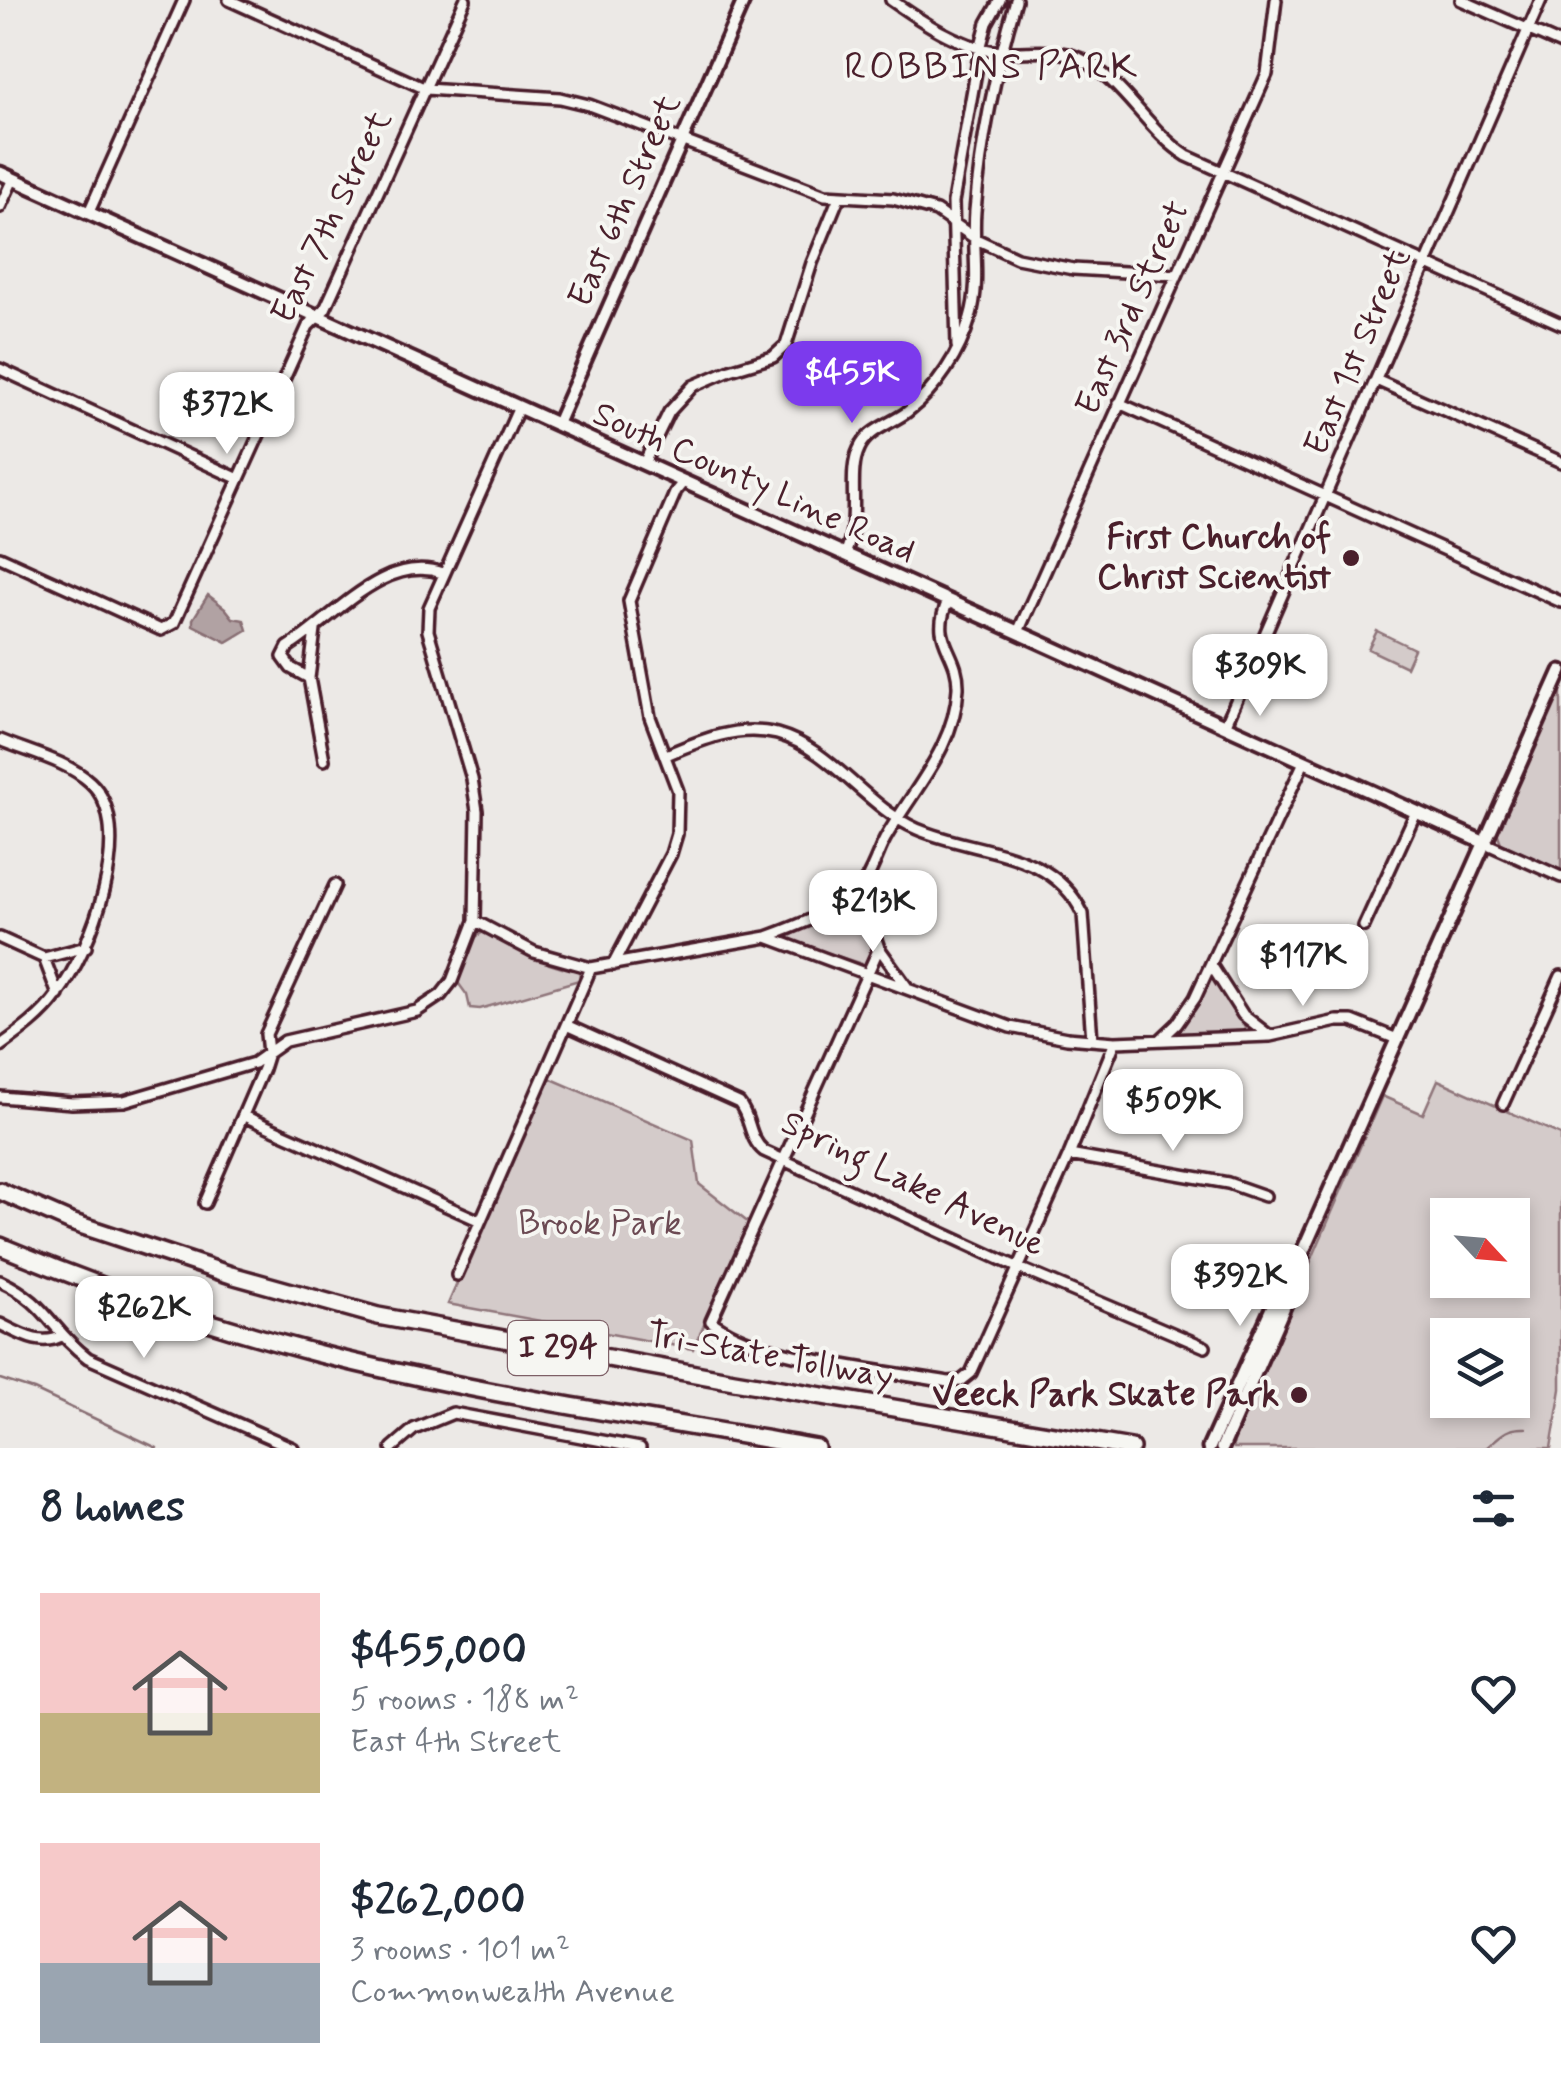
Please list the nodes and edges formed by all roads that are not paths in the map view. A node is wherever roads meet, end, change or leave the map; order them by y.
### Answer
1 (184, 0) edge
2 (229, 0) edge
3 (465, 0) edge
4 (744, 0) edge
5 (891, 0) edge
6 (1000, 0) edge
7 (1016, 0) edge
8 (1276, 0) edge
9 (1461, 0) edge
10 (1541, 0) edge
11 (1528, 29) junction
12 (1561, 44) edge
13 (980, 49) junction
14 (1000, 52) junction
15 (426, 90) junction
16 (683, 139) junction
17 (1224, 172) junction
18 (0, 173) edge
19 (13, 179) junction
20 (839, 197) junction
21 (0, 207) edge
22 (88, 212) junction
23 (951, 220) junction
24 (976, 240) junction
25 (1426, 263) junction
26 (1178, 274) junction
27 (318, 316) junction
28 (1561, 324) edge
29 (957, 349) junction
30 (0, 369) edge
31 (1376, 380) junction
32 (1119, 403) junction
33 (519, 407) junction
34 (557, 424) junction
35 (1561, 462) edge
36 (644, 463) junction
37 (239, 479) junction
38 (684, 481) junction
39 (1326, 496) junction
40 (845, 554) junction
41 (0, 557) edge
42 (442, 573) junction
43 (948, 600) junction
44 (1561, 602) edge
45 (315, 630) junction
46 (1018, 632) junction
47 (1561, 671) edge
48 (309, 678) junction
49 (1225, 726) junction
50 (0, 740) edge
51 (666, 755) junction
52 (324, 760) dead end
53 (1304, 762) junction
54 (1416, 812) junction
55 (897, 818) junction
56 (1484, 843) junction
57 (1561, 877) edge
58 (334, 885) dead end
59 (859, 891) junction
60 (475, 921) junction
61 (1364, 926) dead end
62 (0, 938) edge
63 (767, 938) junction
64 (86, 947) junction
65 (879, 948) junction
66 (44, 958) junction
67 (613, 965) junction
68 (1211, 965) junction
69 (591, 968) junction
70 (867, 974) junction
71 (1561, 976) edge
72 (909, 989) junction
73 (58, 995) junction
74 (566, 1024) junction
75 (1270, 1036) junction
76 (1397, 1039) junction
77 (1092, 1040) junction
78 (1160, 1040) junction
79 (1116, 1042) junction
80 (0, 1046) edge
81 (268, 1053) junction
82 (1, 1097) edge
83 (1503, 1104) dead end
84 (244, 1116) junction
85 (1069, 1156) junction
86 (783, 1160) junction
87 (0, 1191) edge
88 (1265, 1196) dead end
89 (205, 1203) dead end
90 (478, 1220) junction
91 (0, 1246) edge
92 (1020, 1268) junction
93 (457, 1275) dead end
94 (0, 1281) edge
95 (0, 1324) edge
96 (63, 1335) junction
97 (1204, 1347) dead end
98 (1223, 1432) junction
99 (599, 1444) edge
100 (293, 1448) edge
101 (392, 1448) edge
102 (640, 1448) edge
103 (816, 1448) edge
104 (1131, 1448) edge
105 (1210, 1448) edge
106 (1222, 1448) edge

1 - 22 street
2 - 15 street
3 - 15 street, East 7th Street
4 - 16 street, East 6th Street
5 - 13 street
6 - 13 street
7 - 14 street
8 - 17 street, East 3rd Street
9 - 11 street
10 - 11 street, East 1st Street
11 - 12 street
11 - 25 street, East 1st Street
13 - 14 street
13 - 23 street
14 - 17 street
14 - 24 street
15 - 16 street
15 - 27 street, East 7th Street
16 - 20 street
16 - 34 street, East 6th Street
17 - 25 street
17 - 26 street, East 3rd Street
18 - 19 main road, South County Line Road
19 - 21 street
19 - 22 main road, South County Line Road
20 - 23 street
20 - 36 street
22 - 27 main road, South County Line Road
23 - 24 street
23 - 29 street
24 - 26 street
24 - 29 street
25 - 28 street
25 - 31 street, East 1st Street
26 - 32 street, East 3rd Street
27 - 33 main road, South County Line Road
27 - 37 street, East 7th Street
29 - 40 street
30 - 37 street
31 - 35 street
31 - 39 street, East 1st Street
32 - 39 street
32 - 46 street, East 3rd Street
33 - 34 main road, South County Line Road
33 - 42 street
34 - 36 main road, South County Line Road
36 - 38 main road, South County Line Road
37 - 41 street, East 7th Street
38 - 40 main road, South County Line Road
38 - 51 street
39 - 44 street
39 - 49 street, East 1st Street
40 - 43 main road, South County Line Road
42 - 45 street
42 - 60 street
43 - 46 main road, South County Line Road
43 - 55 street
45 - 48 street
45 - 48 street
46 - 49 main road, South County Line Road
47 - 56 main road
48 - 52 street
49 - 53 main road, South County Line Road
50 - 64 street
51 - 55 street
51 - 67 street
53 - 54 main road, South County Line Road
53 - 68 street
54 - 56 main road, South County Line Road
54 - 61 street
55 - 59 street
55 - 77 street
56 - 57 street
56 - 76 main road
58 - 81 street
59 - 63 street
59 - 65 street
60 - 69 street
60 - 81 street
62 - 66 street
63 - 67 street
63 - 70 street
64 - 66 street
64 - 73 street
65 - 70 street
65 - 72 street
66 - 73 street
67 - 69 street
68 - 75 street
68 - 78 street
69 - 74 street
70 - 72 street
70 - 86 street
71 - 83 street
72 - 77 street
73 - 80 street
74 - 86 street, Spring Lake Avenue
74 - 90 street
75 - 76 street
75 - 78 street
76 - 98 main road
77 - 79 street
78 - 79 street
79 - 85 street
81 - 82 street
81 - 84 street
84 - 89 street
84 - 90 street
85 - 88 street
85 - 92 street
86 - 92 street, Spring Lake Avenue
86 - 92 street
87 - 104 highway, Tri-State Tollway / I 294
90 - 93 street
91 - 103 highway, I 294
92 - 97 street, Spring Lake Avenue
94 - 96 street
95 - 96 street
96 - 100 street
98 - 105 main road
98 - 106 main road
99 - 101 street
99 - 102 street

